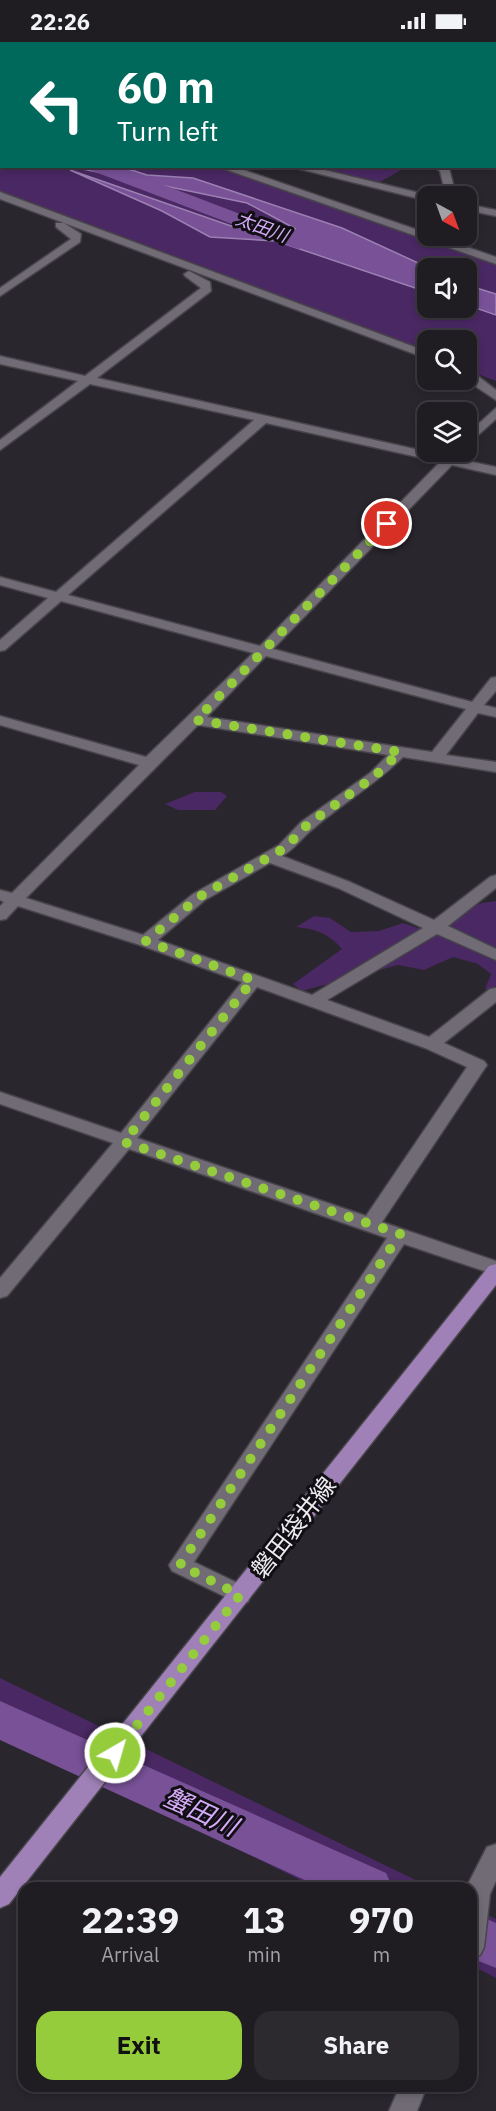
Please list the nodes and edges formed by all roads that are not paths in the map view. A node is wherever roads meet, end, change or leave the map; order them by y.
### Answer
1 (227, 168) edge
2 (301, 168) edge
3 (442, 168) edge
4 (449, 186) edge
5 (0, 195) edge
6 (417, 195) edge
7 (0, 201) edge
8 (38, 209) junction
9 (477, 209) edge
10 (496, 213) edge
11 (160, 256) junction
12 (496, 261) edge
13 (0, 293) edge
14 (417, 352) edge
15 (0, 360) edge
16 (477, 375) edge
17 (87, 380) junction
18 (477, 382) edge
19 (496, 382) edge
20 (496, 396) edge
21 (496, 412) edge
22 (263, 418) junction
23 (477, 431) edge
24 (0, 446) edge
25 (417, 449) edge
26 (447, 462) edge
27 (470, 462) edge
28 (496, 471) edge
29 (0, 581) edge
30 (57, 596) junction
31 (0, 647) edge
32 (263, 652) junction
33 (496, 681) edge
34 (474, 708) junction
35 (496, 713) edge
36 (0, 720) edge
37 (196, 720) junction
38 (400, 752) junction
39 (435, 758) junction
40 (149, 763) junction
41 (496, 767) edge
42 (269, 857) junction
43 (496, 880) edge
44 (8, 897) edge
45 (0, 915) edge
46 (435, 928) junction
47 (146, 941) junction
48 (496, 955) edge
49 (253, 980) junction
50 (496, 993) edge
51 (312, 1002) junction
52 (431, 1044) junction
53 (0, 1098) edge
54 (124, 1142) junction
55 (371, 1224) junction
56 (400, 1234) junction
57 (496, 1269) edge
58 (0, 1291) edge
59 (240, 1595) junction
60 (496, 1855) edge
61 (477, 1893) edge
62 (0, 1896) edge
63 (411, 2092) edge
64 (403, 2111) edge

1 - 12 street
2 - 6 street
3 - 4 street
5 - 8 street
7 - 8 street
8 - 11 street
8 - 13 street
9 - 10 street
11 - 14 street
11 - 17 street
15 - 17 street
16 - 19 street
17 - 22 street
17 - 24 street
18 - 20 street
21 - 23 street
22 - 25 street
22 - 30 street
26 - 32 street
27 - 28 street
29 - 30 street
30 - 31 street
30 - 32 street
32 - 34 street
32 - 37 street
33 - 34 street
34 - 35 street
34 - 39 street
36 - 40 street
37 - 38 street
37 - 40 street
38 - 39 street
38 - 42 street
39 - 41 street
40 - 44 street
42 - 46 street
42 - 47 street
43 - 46 street
44 - 45 street
44 - 47 street
46 - 48 street
46 - 51 street
47 - 49 street
49 - 51 street
49 - 54 street
50 - 52 street
51 - 52 street
52 - 55 street
53 - 54 street
54 - 55 street
54 - 58 street
55 - 56 street
56 - 57 street
56 - 59 street
57 - 59 main road, 磐田袋井線
59 - 62 main road, 磐田袋井線
60 - 61 street
63 - 64 street

